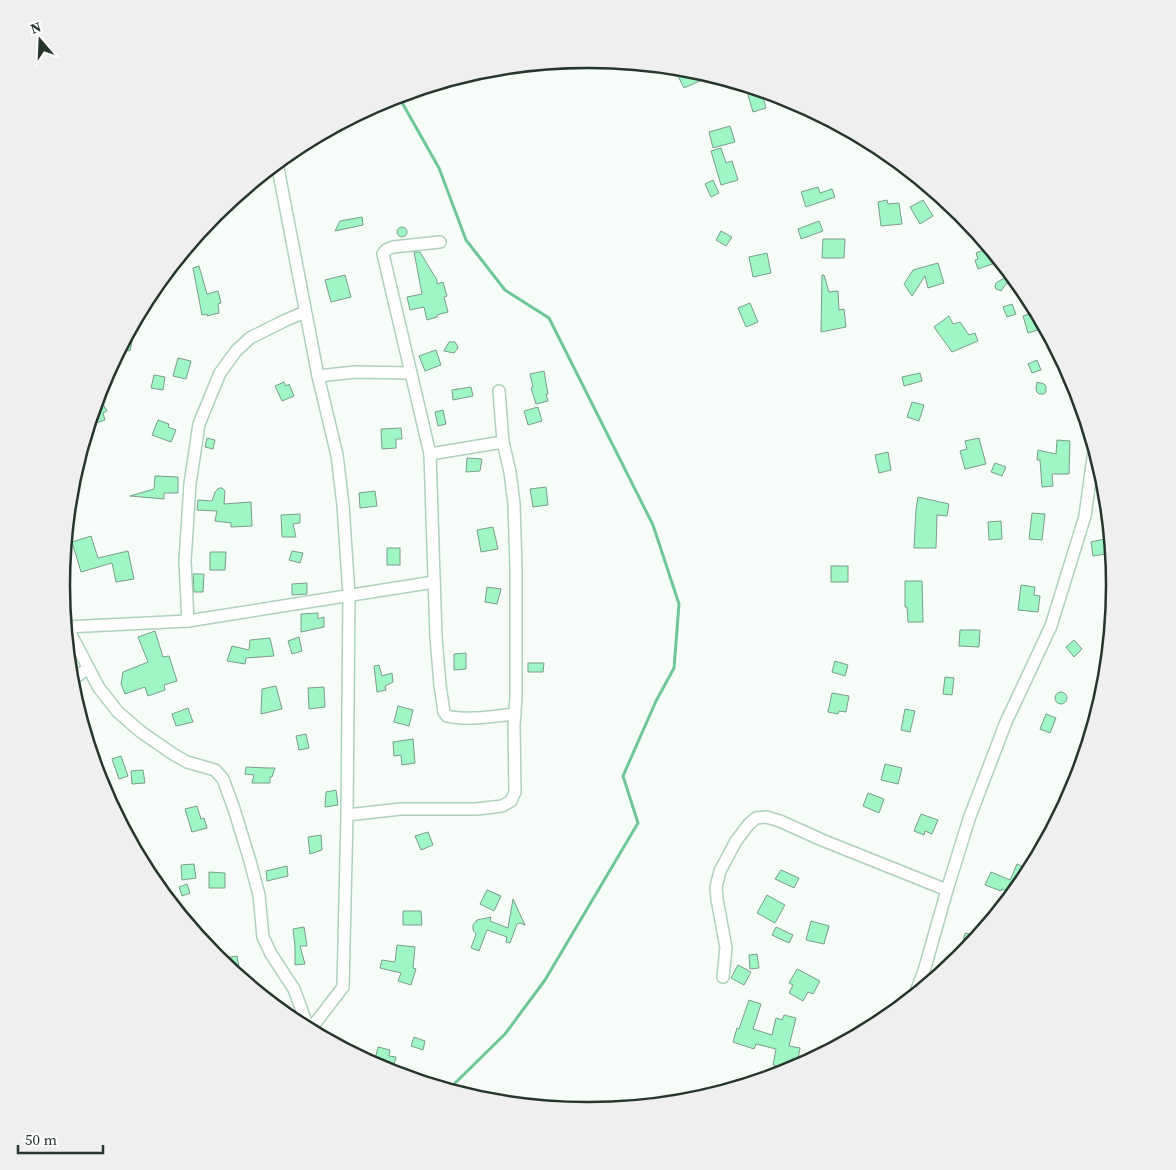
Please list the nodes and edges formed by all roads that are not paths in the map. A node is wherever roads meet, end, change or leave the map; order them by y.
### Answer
1 (278, 170) edge
2 (440, 242) dead end
3 (305, 312) junction
4 (411, 373) junction
5 (318, 376) junction
6 (499, 391) dead end
7 (503, 442) junction
8 (430, 454) junction
9 (1092, 467) edge
10 (434, 582) junction
11 (349, 595) junction
12 (188, 620) junction
13 (73, 627) edge
14 (74, 640) edge
15 (88, 668) junction
16 (78, 676) edge
17 (515, 714) junction
18 (347, 815) junction
19 (947, 890) junction
20 (723, 977) dead end
21 (920, 982) edge
22 (305, 1018) edge
23 (315, 1024) edge

1 - 3 street
2 - 4 street
3 - 5 street
3 - 12 street
4 - 5 street
4 - 8 street
5 - 11 street
6 - 7 street
7 - 8 street
7 - 17 street
8 - 10 street
9 - 19 street
10 - 11 street
10 - 17 street
11 - 12 street
11 - 18 street
12 - 13 street
14 - 15 street
15 - 16 street
15 - 22 street
17 - 18 street
18 - 23 street
19 - 20 street
19 - 21 street

